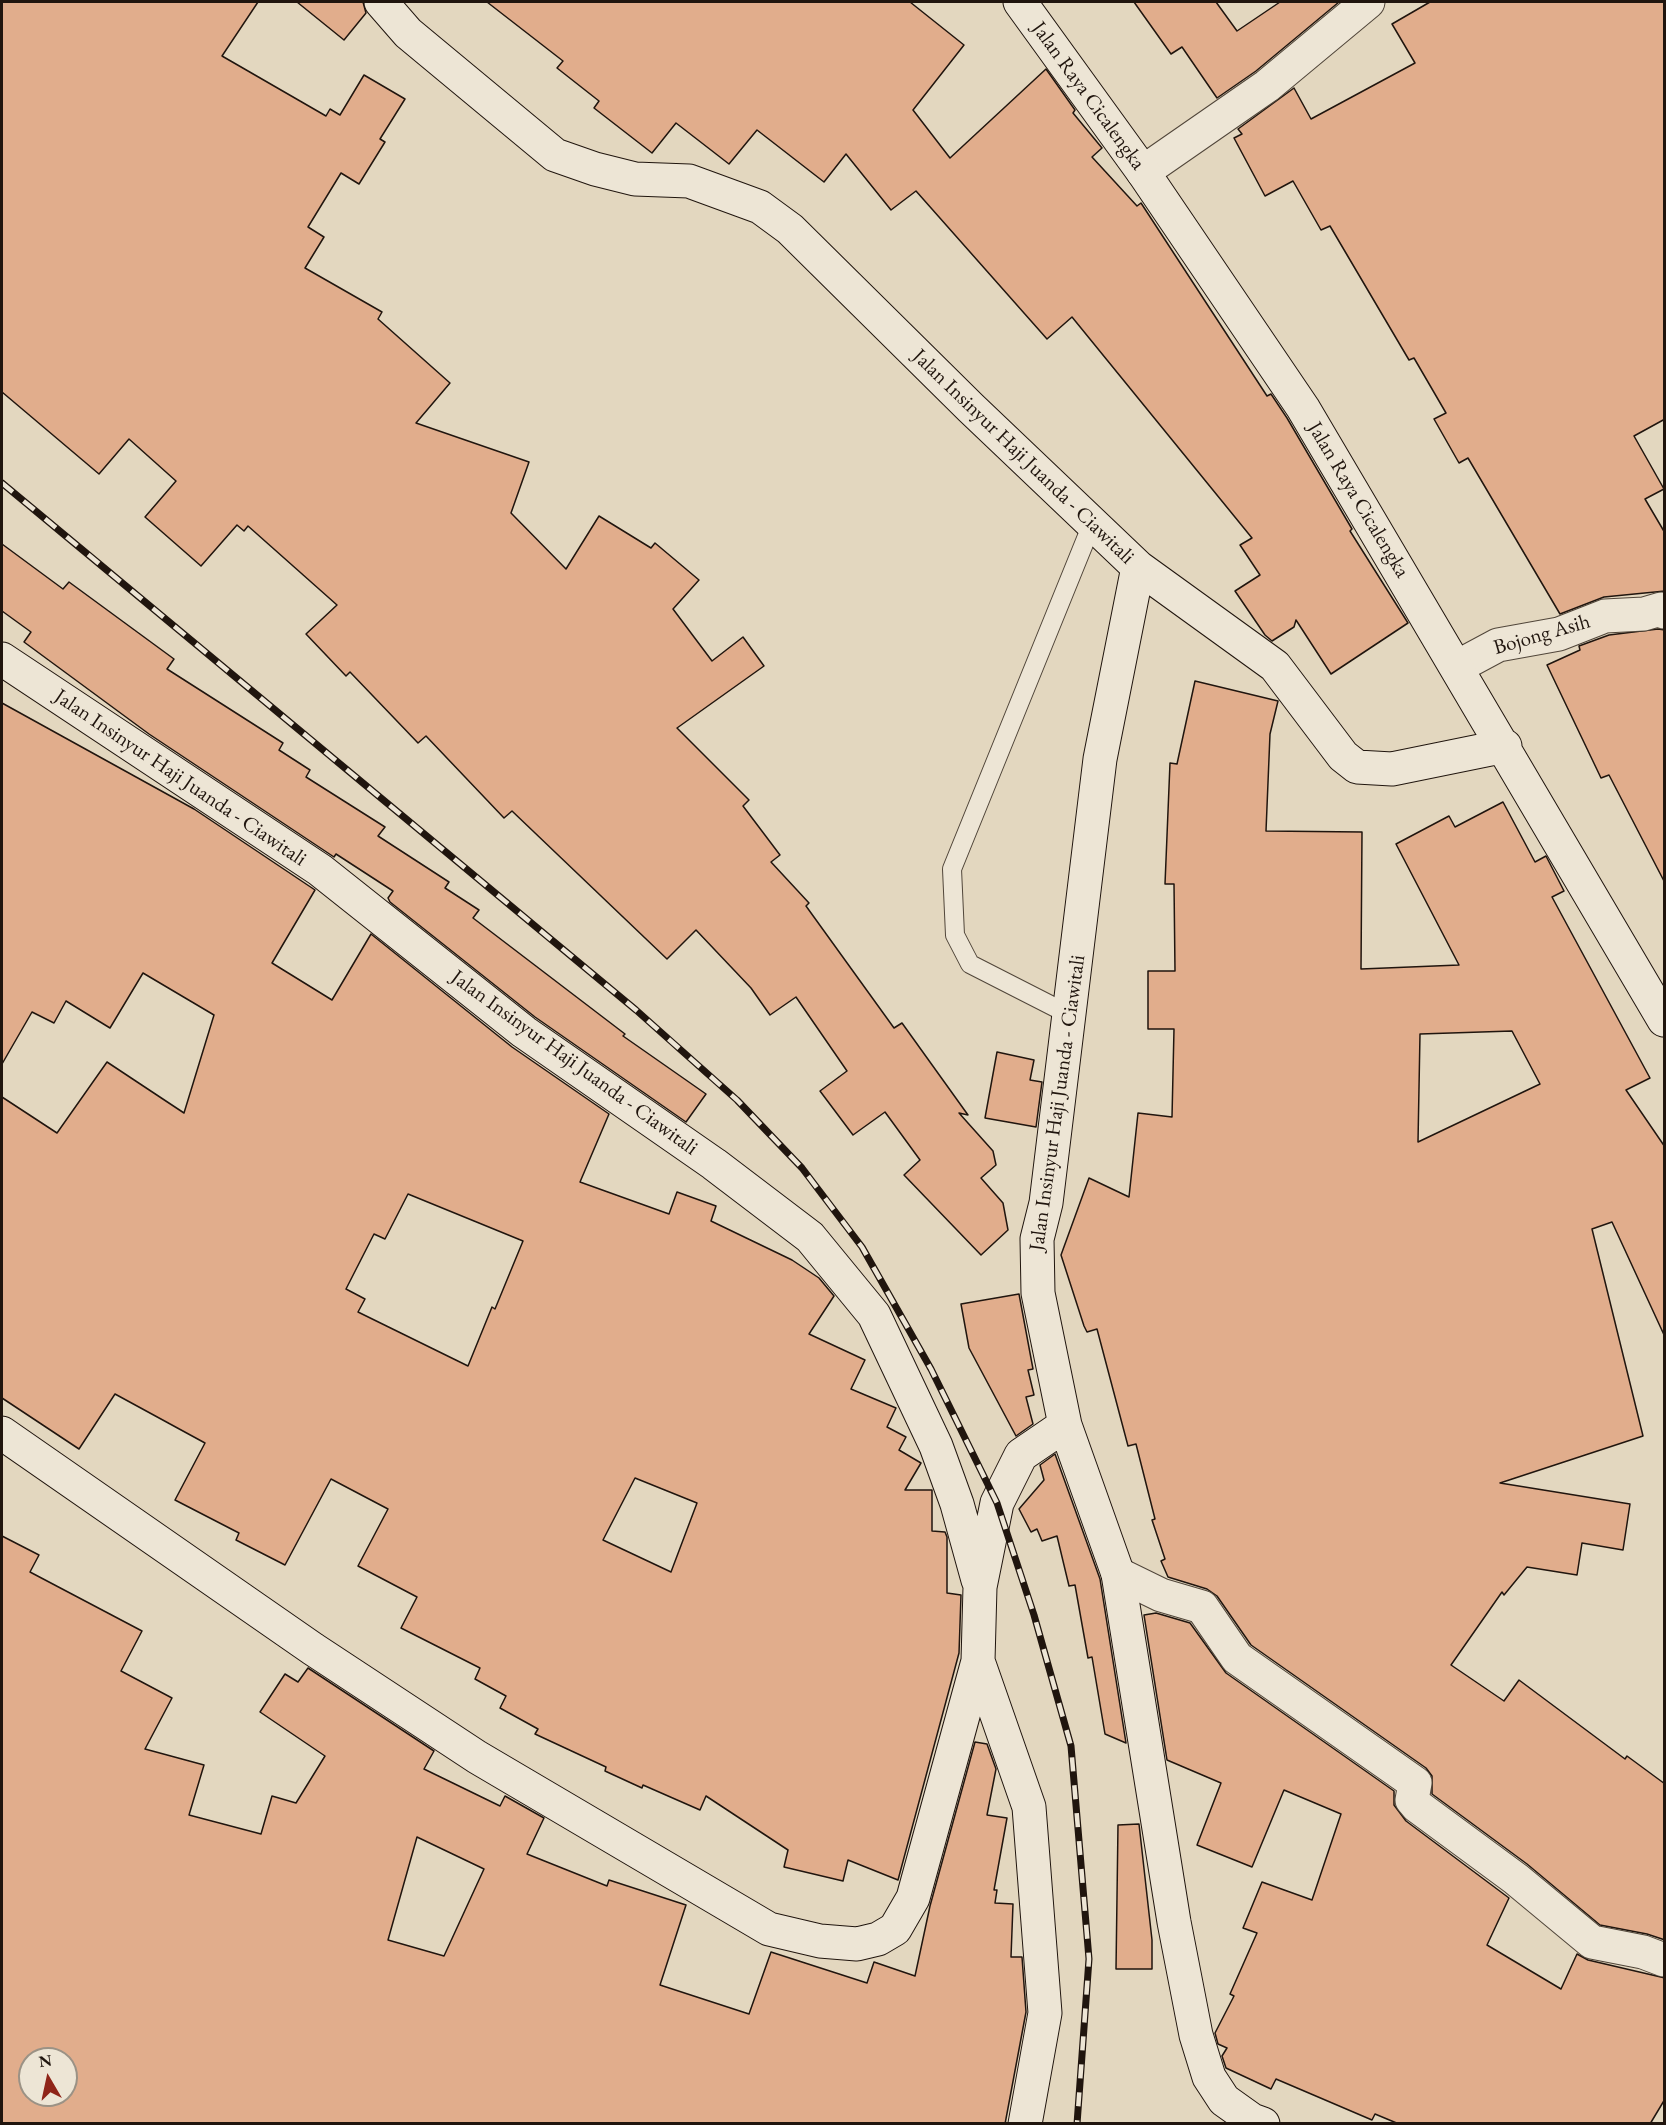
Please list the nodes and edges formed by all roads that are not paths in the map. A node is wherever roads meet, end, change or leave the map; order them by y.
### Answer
1 (381, 2) edge
2 (1020, 2) edge
3 (1368, 2) edge
4 (1143, 172) junction
5 (1092, 524) junction
6 (1138, 567) junction
7 (1665, 612) edge
8 (2, 659) edge
9 (1457, 667) junction
10 (1505, 746) junction
11 (1070, 1015) junction
12 (1665, 1020) edge
13 (1065, 1425) junction
14 (2, 1433) edge
15 (1118, 1574) junction
16 (980, 1587) junction
17 (978, 1662) junction
18 (1665, 1960) edge
19 (1025, 2124) edge
20 (1263, 2124) edge

1 - 5 street, Jalan Insinyur Haji Juanda - Ciawitali
2 - 4 street, Jalan Raya Cicalengka
3 - 4 street
4 - 9 street, Jalan Raya Cicalengka
5 - 6 street, Jalan Insinyur Haji Juanda - Ciawitali
5 - 11 lane
6 - 10 street
6 - 11 street, Jalan Insinyur Haji Juanda - Ciawitali
7 - 9 street, Bojong Asih
8 - 16 street, Jalan Insinyur Haji Juanda - Ciawitali
9 - 10 street, Jalan Raya Cicalengka
10 - 12 street, Jalan Raya Cicalengka
11 - 13 street, Jalan Insinyur Haji Juanda - Ciawitali
13 - 15 street, Jalan Insinyur Haji Juanda - Ciawitali
13 - 16 street
14 - 17 street
15 - 18 street
15 - 20 street, Jalan Insinyur Haji Juanda - Ciawitali
16 - 17 street
17 - 19 street

